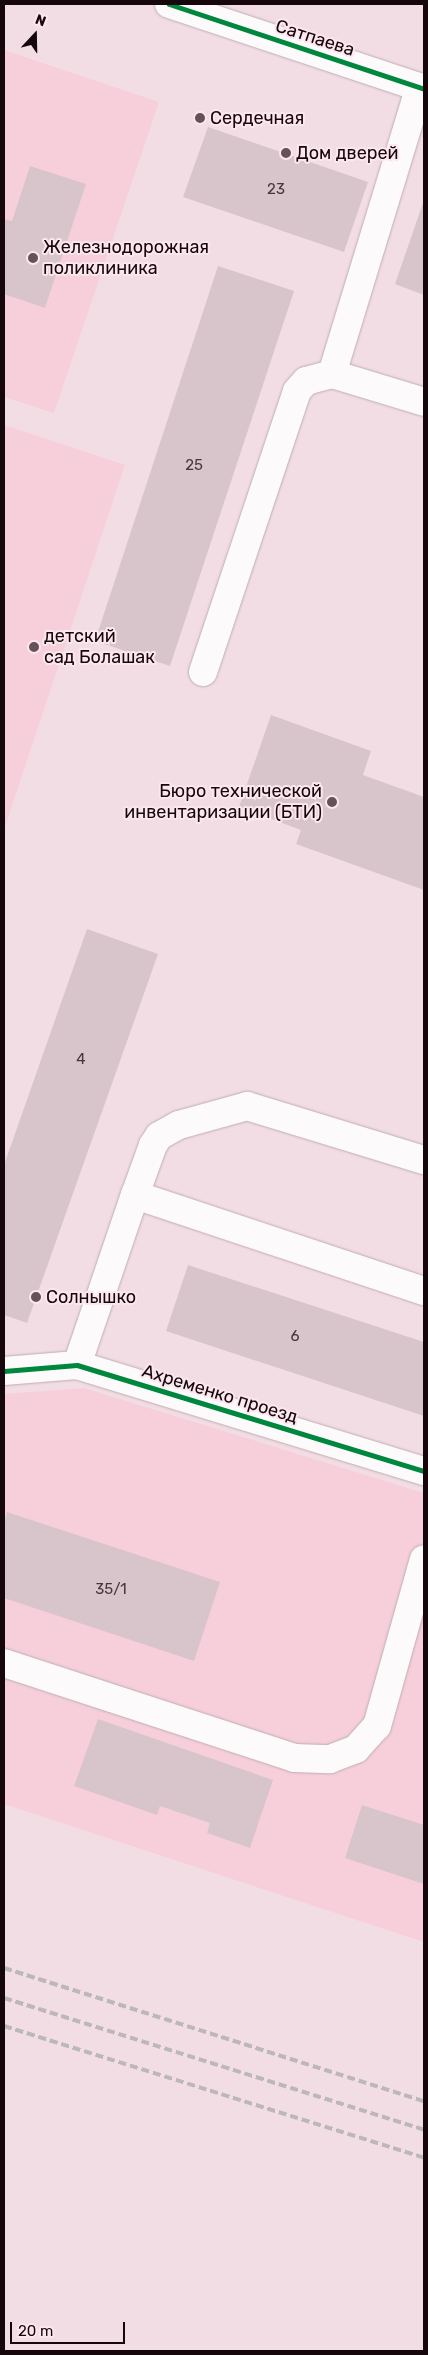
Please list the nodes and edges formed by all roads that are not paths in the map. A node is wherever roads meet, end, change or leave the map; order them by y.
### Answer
1 (169, 4) edge
2 (422, 88) edge
3 (332, 374) junction
4 (424, 402) edge
5 (203, 672) dead end
6 (424, 1160) edge
7 (135, 1195) junction
8 (424, 1291) edge
9 (77, 1364) junction
10 (6, 1377) edge
11 (424, 1471) edge
12 (424, 1558) edge
13 (4, 1663) edge

1 - 2 street, Сатпаева
2 - 3 street
3 - 4 street
3 - 5 street
6 - 7 street
7 - 8 street
7 - 9 street
9 - 10 street, Ахременко проезд
9 - 11 street, Ахременко проезд
12 - 13 street

